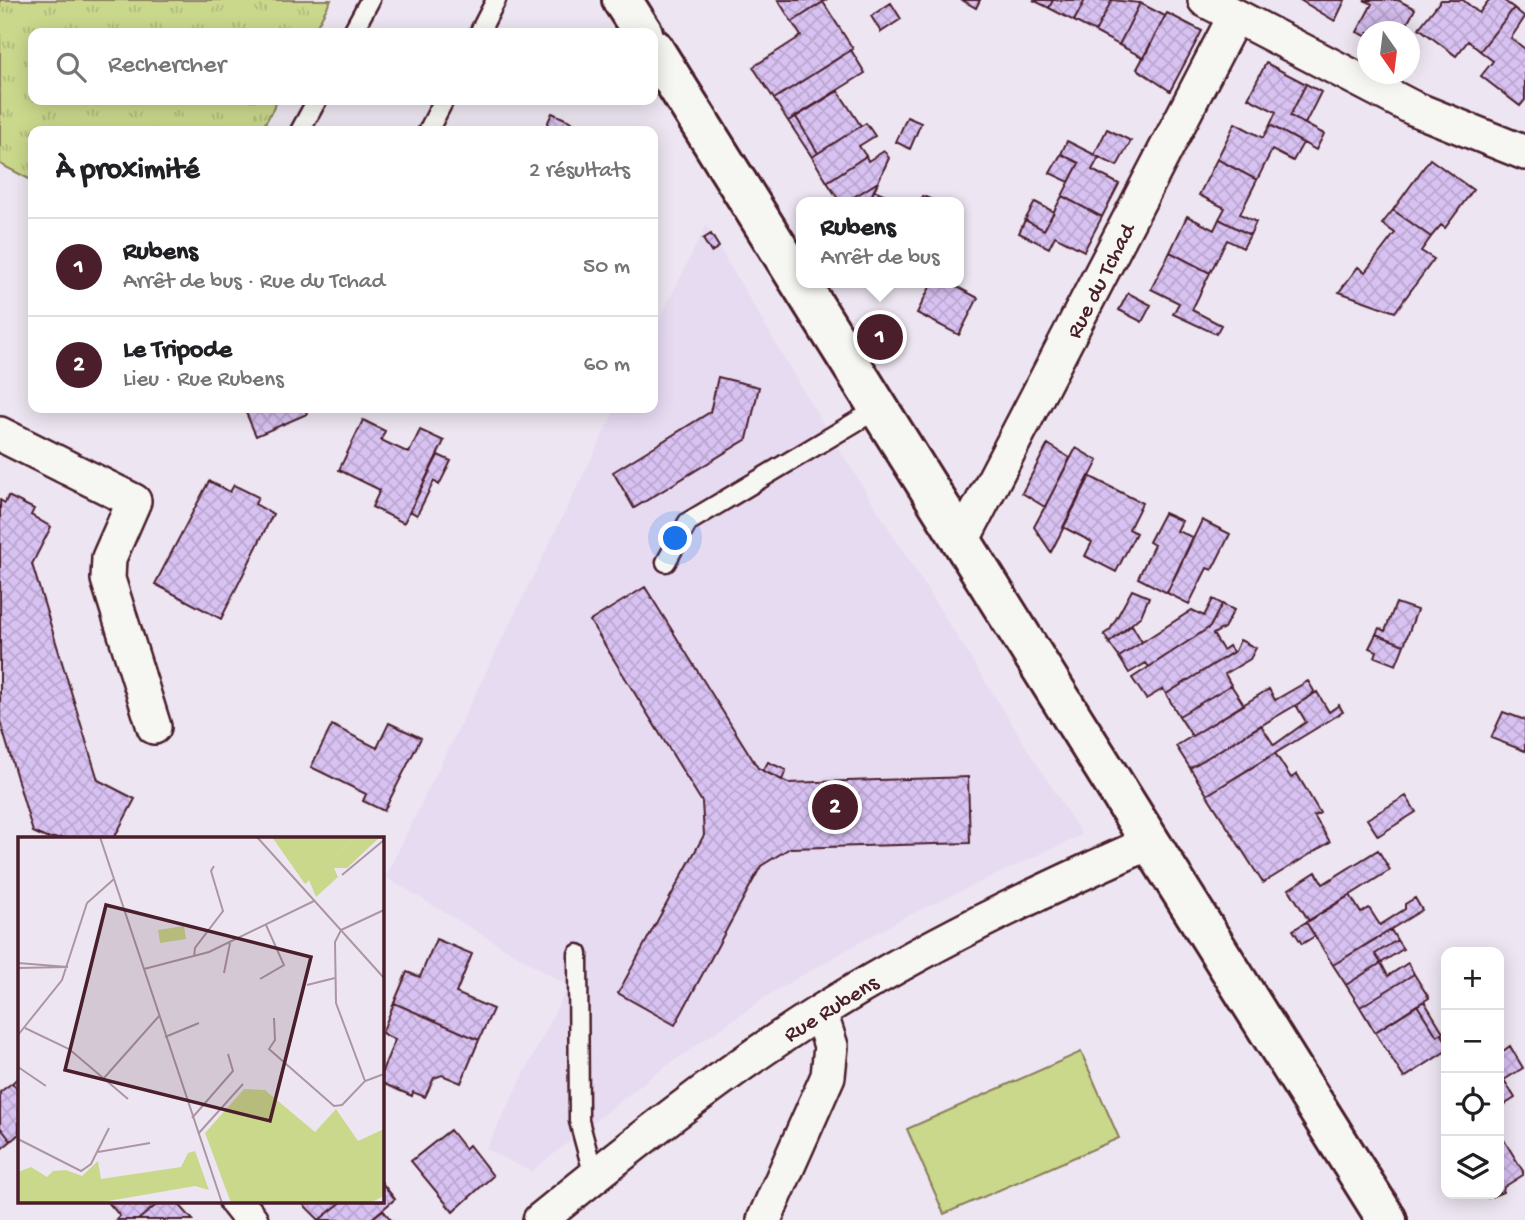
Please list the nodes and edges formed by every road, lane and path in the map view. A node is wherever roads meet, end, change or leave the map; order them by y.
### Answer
1 (370, 0) edge
2 (496, 0) edge
3 (622, 0) edge
4 (1205, 0) edge
5 (1236, 16) junction
6 (355, 28) edge
7 (482, 28) edge
8 (640, 28) edge
9 (658, 56) edge
10 (314, 105) edge
11 (441, 105) edge
12 (303, 126) edge
13 (431, 126) edge
14 (1525, 153) edge
15 (796, 276) edge
16 (804, 288) edge
17 (879, 408) junction
18 (0, 434) edge
19 (961, 543) junction
20 (666, 562) dead end
21 (154, 727) dead end
22 (1149, 843) junction
23 (578, 954) dead end
24 (820, 1012) junction
25 (594, 1176) junction
26 (237, 1202) edge
27 (251, 1220) edge
28 (540, 1220) edge
29 (764, 1220) edge
30 (1387, 1220) edge

1 - 6 lane
2 - 7 lane
3 - 8 main road
4 - 5 street
5 - 14 street
5 - 19 street, Rue du Tchad
9 - 15 main road
10 - 12 lane
11 - 13 lane
16 - 17 main road
17 - 19 main road
17 - 20 lane
18 - 21 street
19 - 22 main road
22 - 24 street, Rue Rubens
22 - 30 main road
23 - 25 lane
24 - 25 street, Rue Rubens
24 - 29 street
25 - 28 street, Rue Rubens
26 - 27 street

